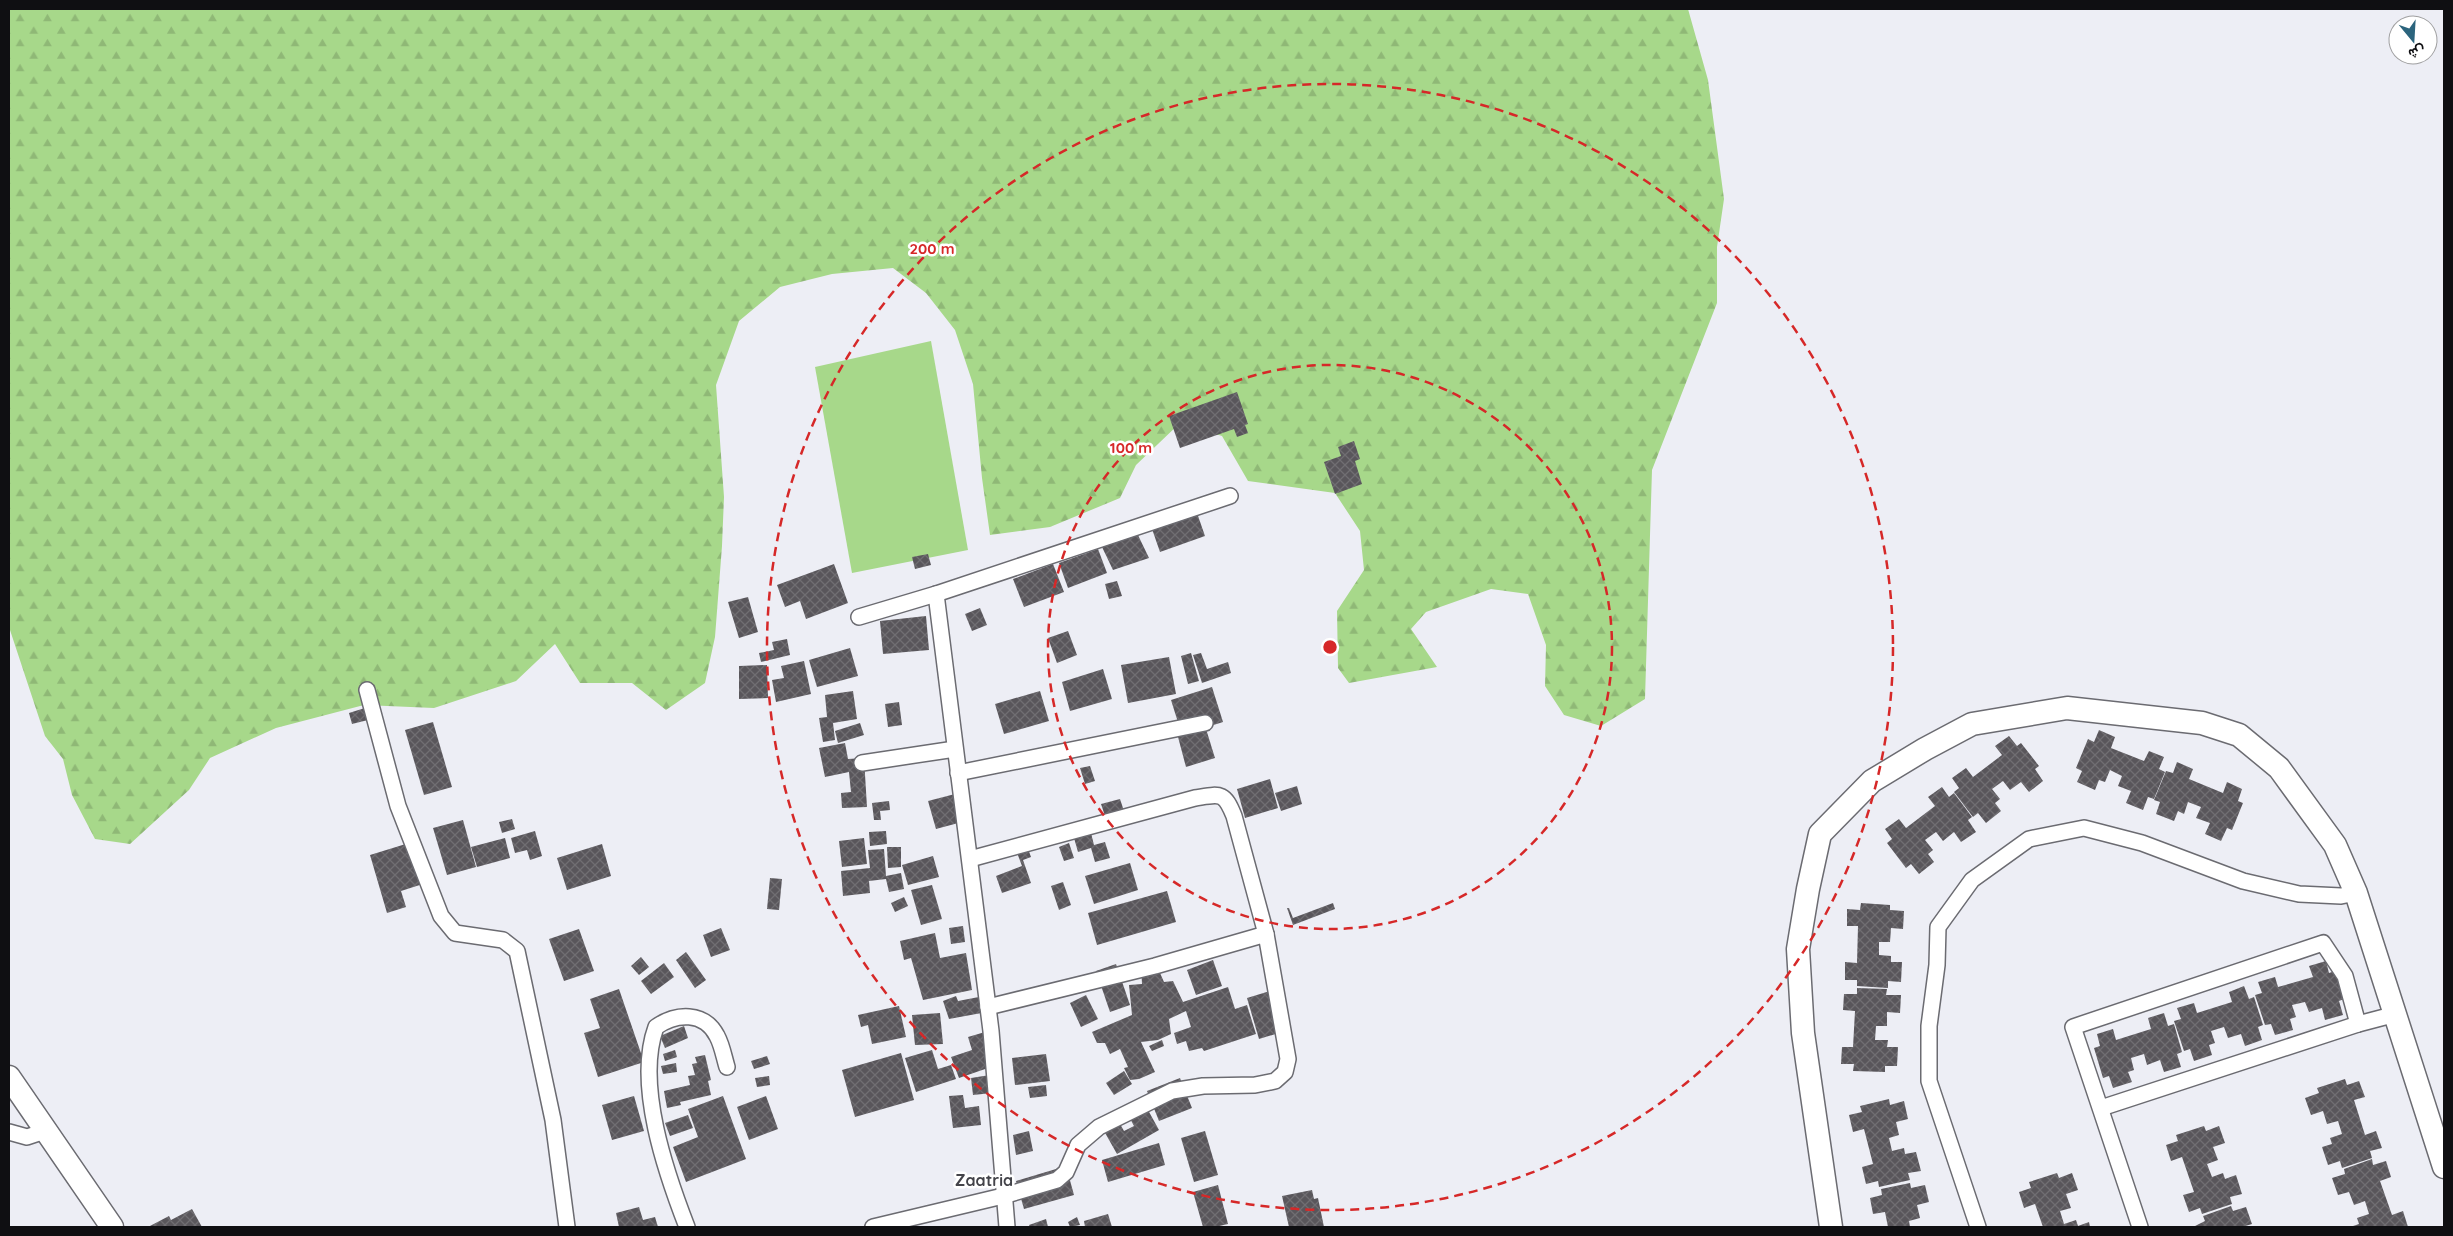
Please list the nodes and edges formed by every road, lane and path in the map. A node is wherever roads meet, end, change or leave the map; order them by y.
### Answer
1 (1230, 496) dead end
2 (936, 594) junction
3 (859, 617) dead end
4 (368, 690) dead end
5 (1205, 723) dead end
6 (955, 749) junction
7 (862, 764) dead end
8 (958, 773) junction
9 (970, 859) junction
10 (2356, 893) junction
11 (1266, 934) junction
12 (988, 1006) junction
13 (2396, 1014) junction
14 (2358, 1024) junction
15 (728, 1066) dead end
16 (9, 1077) edge
17 (2101, 1108) junction
18 (45, 1131) junction
19 (9, 1132) edge
20 (2444, 1167) edge
21 (1003, 1196) junction
22 (112, 1227) edge
23 (567, 1227) edge
24 (687, 1227) edge
25 (873, 1227) edge
26 (1007, 1227) edge
27 (1831, 1227) edge
28 (1978, 1227) edge
29 (2140, 1227) edge

1 - 2 street
2 - 3 street
2 - 6 street
4 - 23 street
5 - 8 street
6 - 7 street
6 - 8 street
8 - 9 street
9 - 11 street
9 - 12 street
10 - 13 street
10 - 27 street
10 - 28 street
11 - 12 street
11 - 21 street
12 - 21 street
13 - 14 street
13 - 20 street
14 - 17 street
14 - 17 street
15 - 24 street
16 - 18 street
17 - 29 street
18 - 19 street
18 - 22 street
21 - 25 street
21 - 26 street

